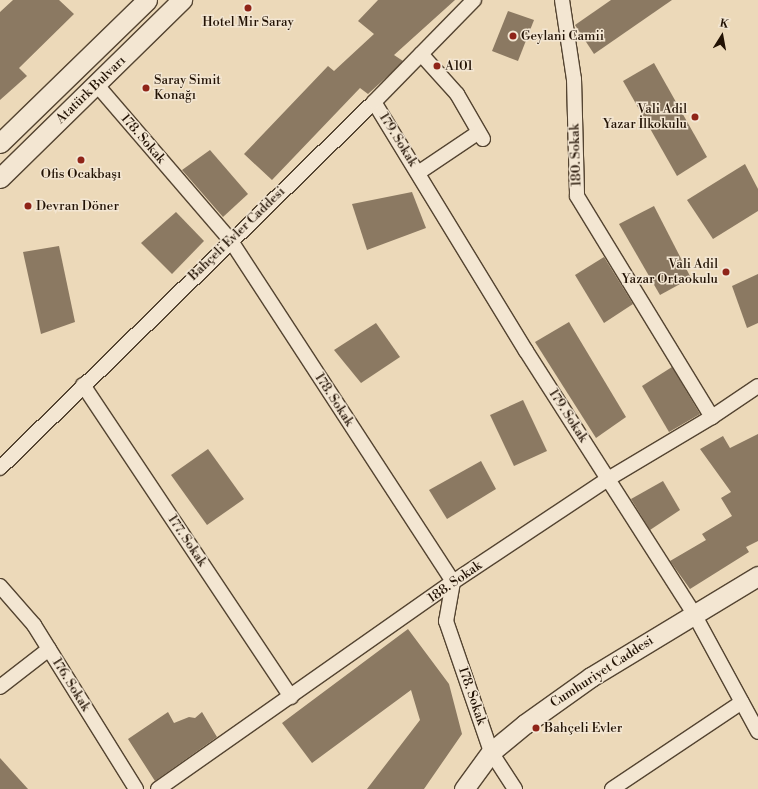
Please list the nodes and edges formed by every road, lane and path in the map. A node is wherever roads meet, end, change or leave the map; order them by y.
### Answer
1 (147, 0) edge
2 (182, 0) edge
3 (474, 0) edge
4 (562, 0) edge
5 (421, 54) junction
6 (97, 85) junction
7 (374, 102) junction
8 (0, 143) edge
9 (418, 173) junction
10 (0, 178) edge
11 (231, 241) junction
12 (83, 385) junction
13 (758, 386) edge
14 (712, 417) junction
15 (0, 468) edge
16 (608, 479) junction
17 (758, 576) edge
18 (453, 582) junction
19 (0, 586) edge
20 (694, 614) junction
21 (49, 649) junction
22 (0, 687) edge
23 (291, 697) junction
24 (742, 702) junction
25 (758, 732) edge
26 (491, 752) junction
27 (136, 789) edge
28 (158, 789) edge
29 (464, 789) edge
30 (515, 789) edge
31 (612, 789) edge

1 - 8 main road, Atatürk Bulvarı
2 - 6 main road, Atatürk Bulvarı
3 - 5 street, Bahçeli Evler Caddesi
4 - 14 street, 180. Sokak
5 - 7 street, Bahçeli Evler Caddesi
5 - 9 street
6 - 10 main road, Atatürk Bulvarı
6 - 11 street, 178. Sokak
7 - 9 street, 179. Sokak
7 - 11 street, Bahçeli Evler Caddesi
9 - 16 street, 179. Sokak
11 - 12 street, Bahçeli Evler Caddesi
11 - 18 street, 178. Sokak
12 - 15 street, Bahçeli Evler Caddesi
12 - 23 street, 177. Sokak
13 - 14 street, 188. Sokak
14 - 16 street, 188. Sokak
16 - 18 street, 188. Sokak
16 - 20 street, 179. Sokak
17 - 20 main road, Cumhuriyet Caddesi
18 - 23 street, 188. Sokak
18 - 26 street, 178. Sokak
19 - 21 street, 176. Sokak
20 - 24 street, 179. Sokak
20 - 26 main road, Cumhuriyet Caddesi
21 - 22 street
21 - 27 street, 176. Sokak
23 - 28 street, 188. Sokak
24 - 25 street, 179. Sokak
24 - 31 street
26 - 29 main road, Cumhuriyet Caddesi
26 - 30 street, 178. Sokak

